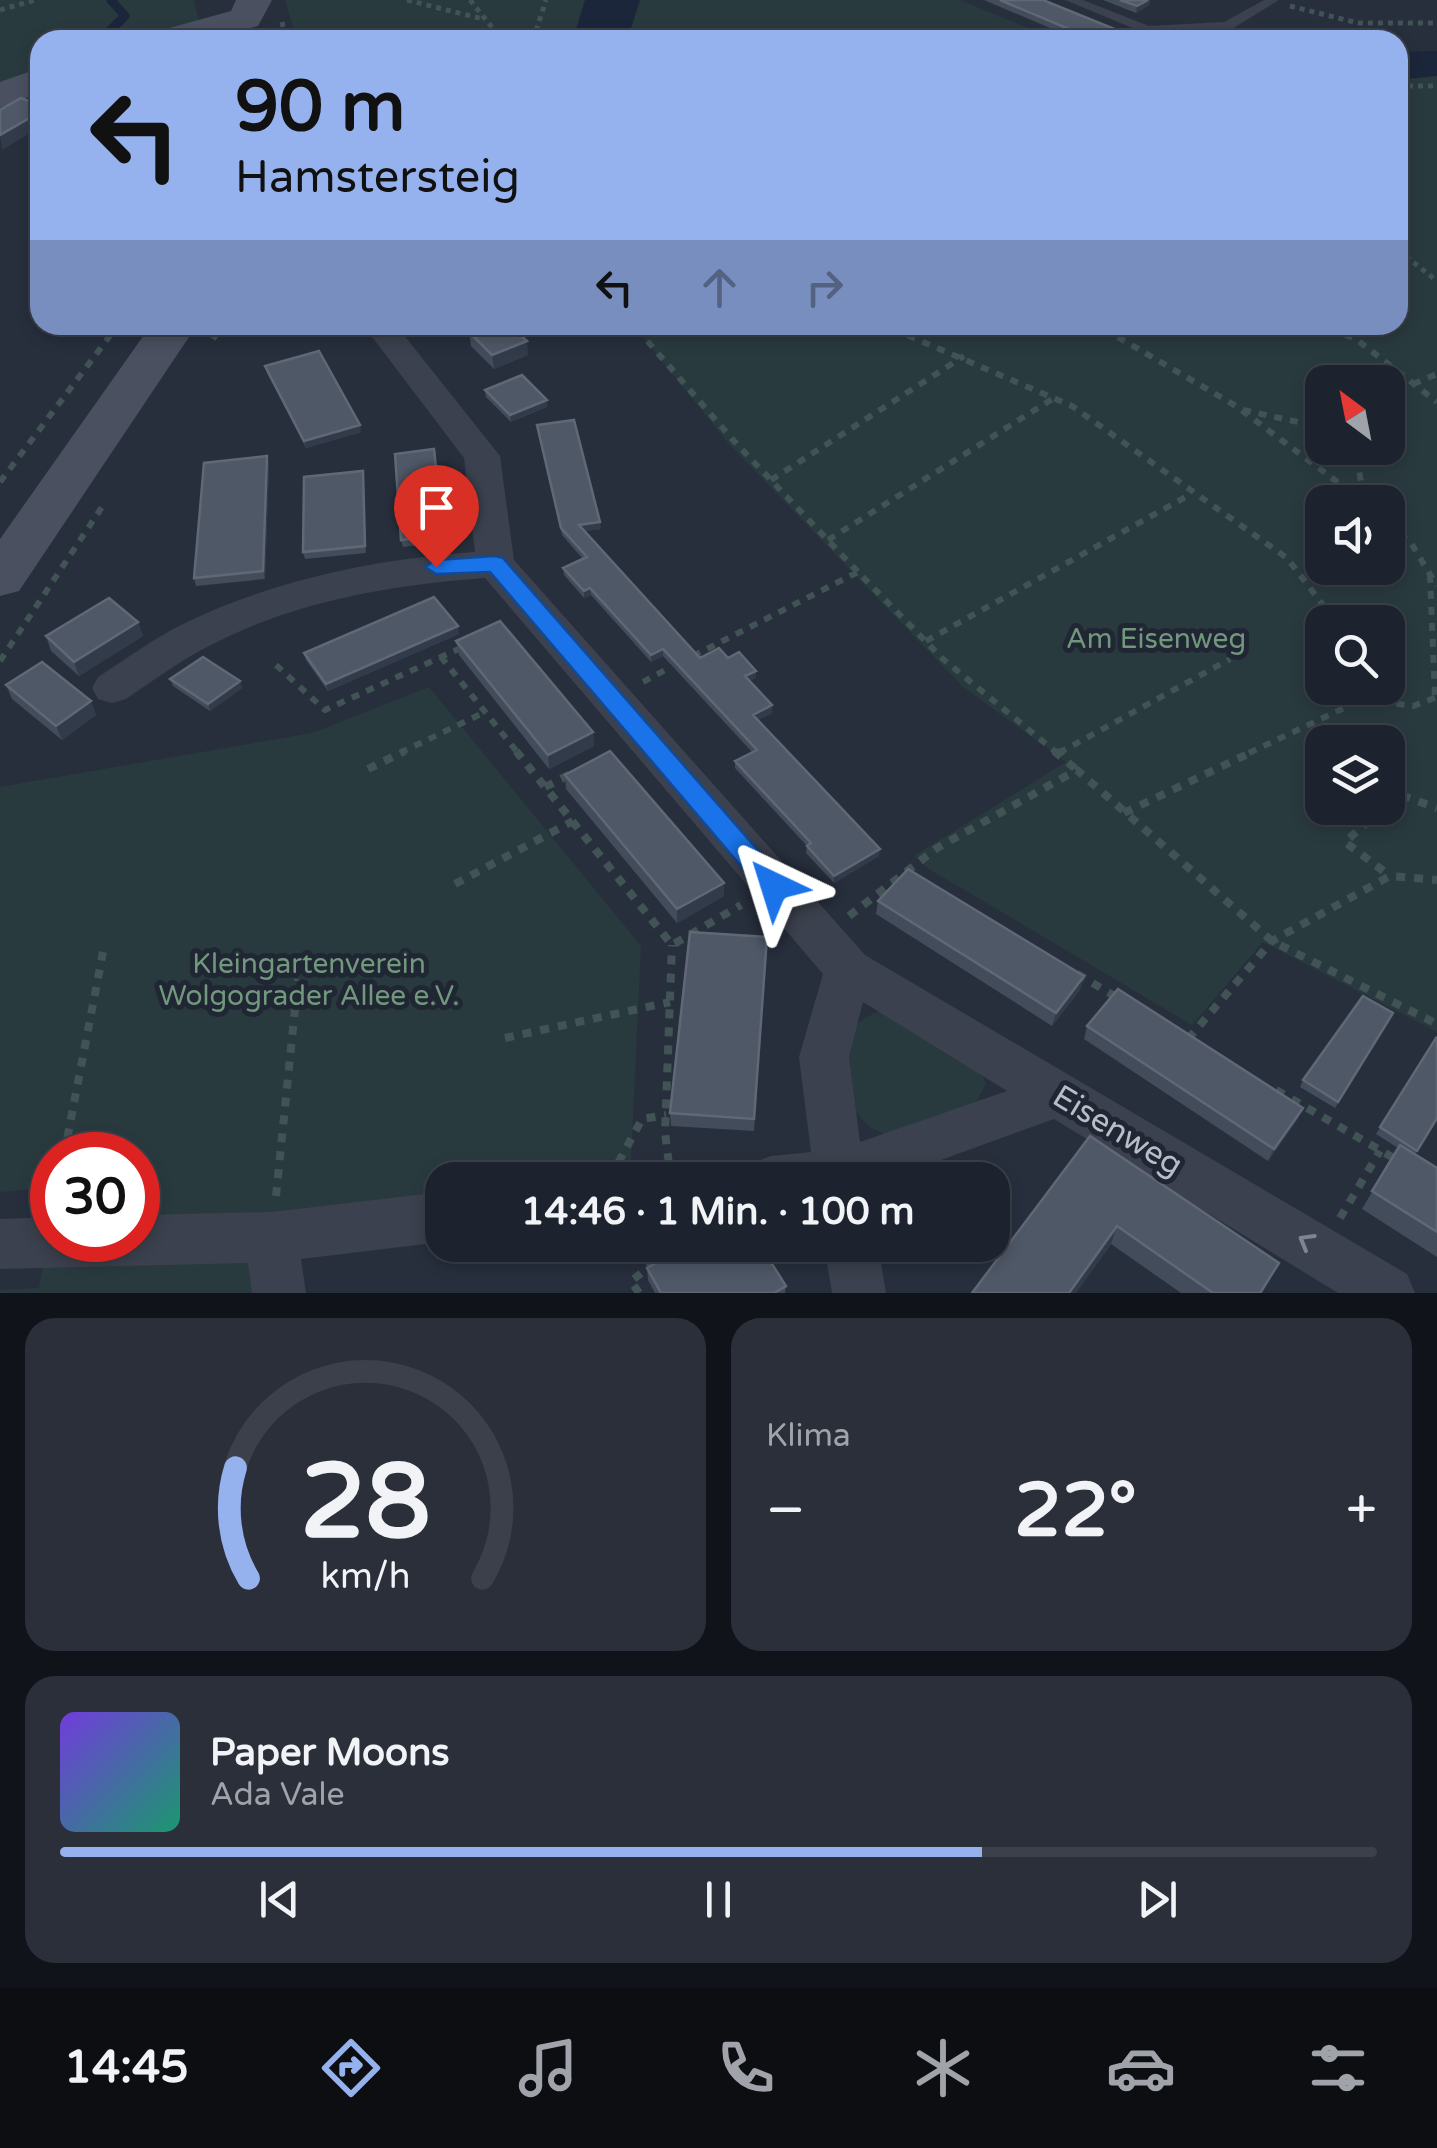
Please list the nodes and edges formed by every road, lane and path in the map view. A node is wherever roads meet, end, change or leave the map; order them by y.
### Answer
1 (35, 0) edge
2 (406, 0) edge
3 (470, 0) edge
4 (546, 0) edge
5 (1071, 0) edge
6 (1274, 1) edge
7 (1, 11) edge
8 (241, 14) edge
9 (483, 20) junction
10 (1437, 23) edge
11 (196, 30) edge
12 (492, 30) edge
13 (536, 30) edge
14 (30, 83) edge
15 (1408, 86) edge
16 (1437, 86) edge
17 (0, 96) edge
18 (1408, 258) edge
19 (1437, 282) edge
20 (110, 335) edge
21 (167, 335) edge
22 (388, 335) edge
23 (645, 335) edge
24 (910, 335) edge
25 (1116, 335) edge
26 (1346, 335) edge
27 (964, 356) junction
28 (1437, 374) edge
29 (1412, 384) junction
30 (1054, 398) junction
31 (1437, 402) edge
32 (1240, 410) junction
33 (1305, 426) edge
34 (771, 480) junction
35 (0, 482) edge
36 (1341, 485) edge
37 (1192, 493) junction
38 (1405, 538) edge
39 (828, 540) junction
40 (495, 564) junction
41 (858, 572) junction
42 (1430, 574) junction
43 (0, 578) edge
44 (1437, 586) edge
45 (1323, 605) edge
46 (926, 641) junction
47 (473, 642) edge
48 (693, 656) edge
49 (441, 657) junction
50 (1230, 660) dead end
51 (276, 665) dead end
52 (112, 688) dead end
53 (1436, 698) edge
54 (1352, 705) edge
55 (1405, 705) edge
56 (485, 712) junction
57 (1059, 753) junction
58 (368, 769) dead end
59 (578, 770) edge
60 (1077, 770) junction
61 (545, 787) junction
62 (1405, 797) edge
63 (1437, 808) edge
64 (1124, 813) junction
65 (573, 822) junction
66 (1363, 825) edge
67 (1390, 876) junction
68 (1437, 880) edge
69 (455, 884) dead end
70 (774, 886) junction
71 (1272, 941) junction
72 (672, 945) junction
73 (102, 952) dead end
74 (834, 954) junction
75 (1074, 972) edge
76 (298, 979) dead end
77 (1123, 1001) edge
78 (670, 1002) junction
79 (1437, 1024) edge
80 (1172, 1030) edge
81 (505, 1038) dead end
82 (1188, 1039) junction
83 (1204, 1048) edge
84 (1268, 1086) edge
85 (1059, 1096) junction
86 (666, 1115) junction
87 (68, 1132) edge
88 (1380, 1151) junction
89 (619, 1162) edge
90 (670, 1162) edge
91 (838, 1162) edge
92 (878, 1162) edge
93 (1408, 1166) edge
94 (425, 1219) edge
95 (272, 1237) junction
96 (0, 1244) edge
97 (1322, 1250) junction
98 (656, 1262) edge
99 (853, 1262) edge
100 (280, 1293) edge
101 (640, 1293) edge
102 (858, 1293) edge
103 (1388, 1293) edge

1 - 7 path
2 - 9 path
3 - 9 path
4 - 13 path
5 - 6 lane
6 - 10 path
8 - 11 main road
9 - 12 path
14 - 17 main road
15 - 16 path
18 - 19 path
20 - 35 path
21 - 43 main road
22 - 40 street
23 - 34 path
24 - 27 path
25 - 32 path
26 - 29 path
27 - 30 path
27 - 34 path
28 - 29 path
29 - 31 path
30 - 37 path
30 - 39 path
32 - 33 path
32 - 36 path
34 - 39 path
37 - 45 path
37 - 46 path
38 - 42 path
39 - 41 path
40 - 52 street
40 - 70 street, Eisenweg
41 - 46 path
41 - 48 path
42 - 44 path
42 - 53 path
46 - 57 path
47 - 49 path
49 - 51 path
49 - 56 path
50 - 57 path
53 - 55 path
54 - 64 path
56 - 58 path
56 - 61 path
57 - 60 path
59 - 61 path
60 - 64 path
60 - 74 path
61 - 65 path
62 - 63 path
64 - 71 path
65 - 69 path
65 - 72 path
66 - 67 path
67 - 68 path
67 - 71 path
70 - 72 path
70 - 74 street, Eisenweg
71 - 79 path
71 - 82 path
72 - 78 path
73 - 87 path
74 - 85 street, Eisenweg
74 - 91 street
75 - 77 path
76 - 95 path
78 - 81 path
78 - 86 path
80 - 82 path
82 - 83 path
84 - 88 path
85 - 92 street
97 -> 85 street, Eisenweg
86 - 89 path
86 - 90 path
88 - 93 path
88 - 97 path
94 - 95 street
95 - 96 street
95 - 100 street
97 - 103 street, Eisenweg
98 - 101 path
99 - 102 street

